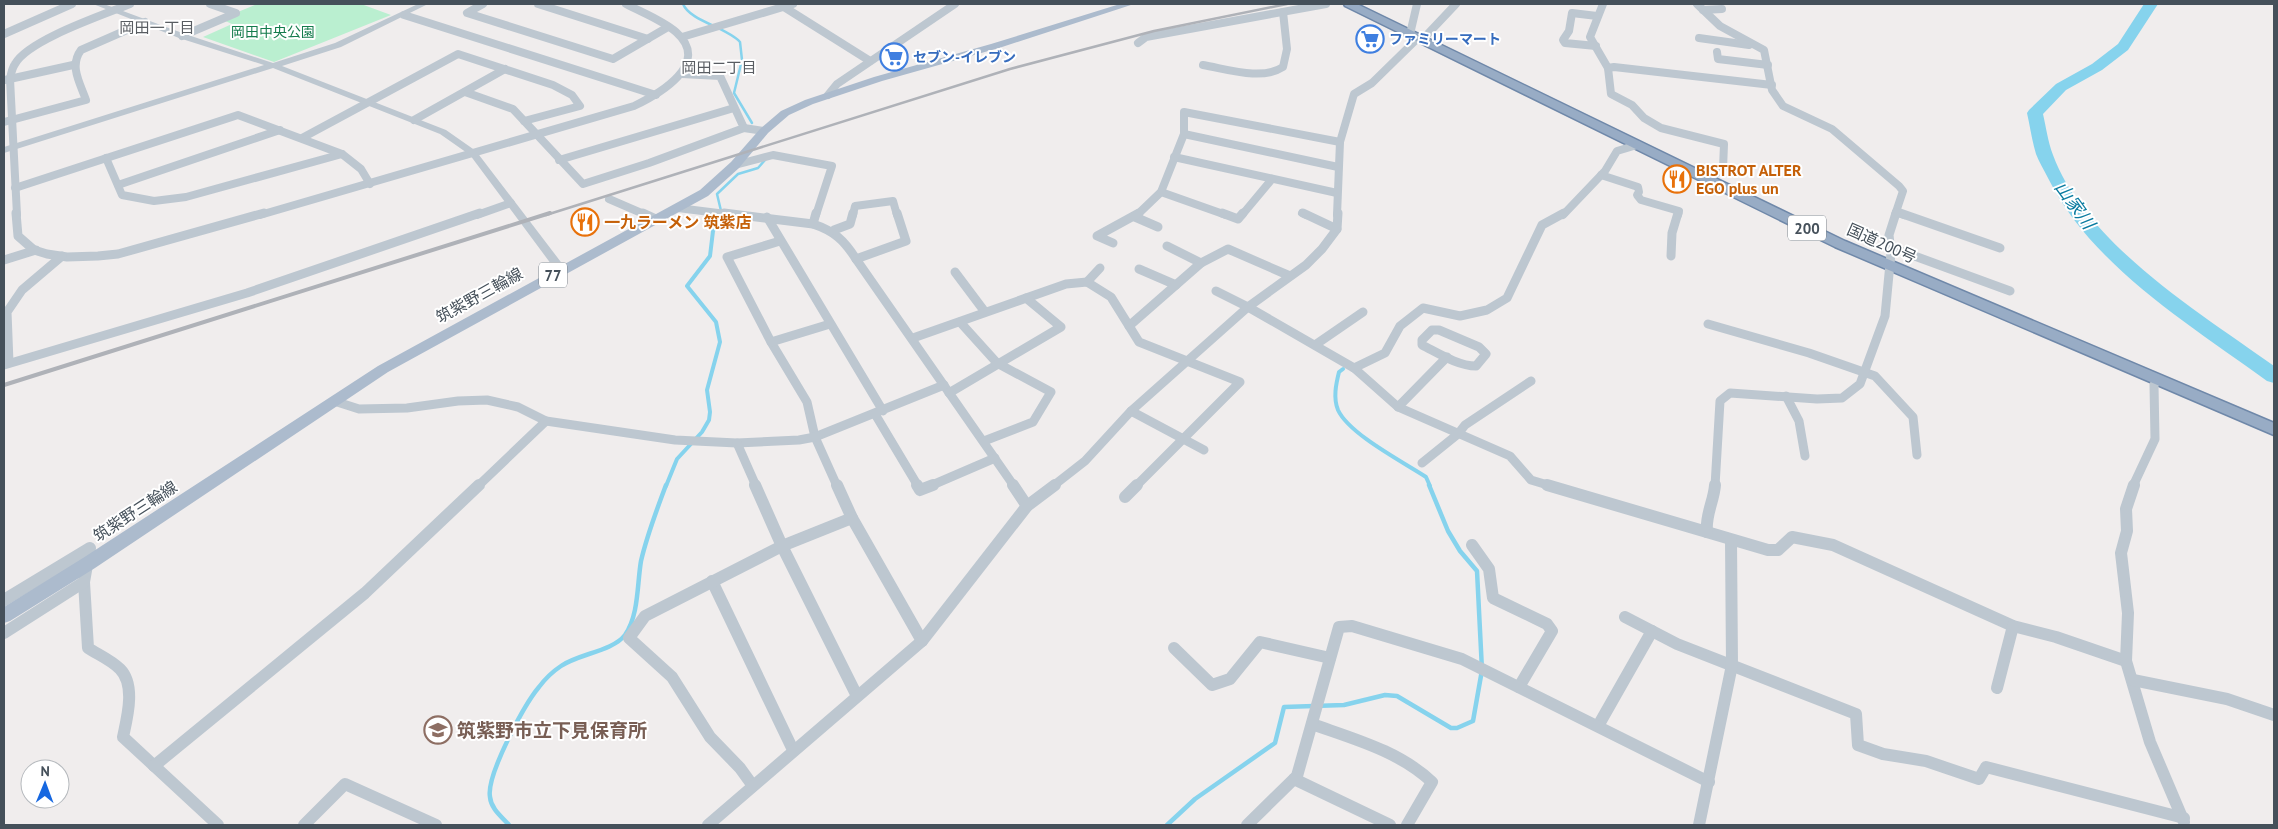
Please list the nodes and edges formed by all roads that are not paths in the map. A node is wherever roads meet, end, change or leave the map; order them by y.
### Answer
1 (72, 4) edge
2 (96, 4) edge
3 (130, 4) edge
4 (210, 4) edge
5 (424, 4) edge
6 (484, 4) edge
7 (538, 4) edge
8 (626, 4) edge
9 (793, 4) edge
10 (955, 4) edge
11 (1130, 4) edge
12 (1326, 4) edge
13 (1349, 4) edge
14 (1416, 4) edge
15 (1456, 4) edge
16 (1603, 4) edge
17 (784, 6) junction
18 (1700, 7) edge
19 (1722, 9) dead end
20 (116, 10) junction
21 (1283, 12) junction
22 (404, 15) junction
23 (1597, 16) junction
24 (145, 22) junction
25 (668, 27) junction
26 (4, 34) edge
27 (182, 36) junction
28 (682, 36) junction
29 (1417, 37) junction
30 (1699, 38) dead end
31 (648, 39) junction
32 (1138, 43) dead end
33 (1596, 46) junction
34 (1760, 46) junction
35 (1717, 52) dead end
36 (870, 62) junction
37 (73, 65) junction
38 (1203, 65) dead end
39 (1768, 65) junction
40 (275, 66) junction
41 (1608, 68) junction
42 (505, 69) junction
43 (682, 74) junction
44 (7, 79) edge
45 (1772, 85) junction
46 (465, 92) junction
47 (828, 95) junction
48 (656, 96) junction
49 (368, 102) junction
50 (734, 108) junction
51 (414, 120) junction
52 (524, 121) junction
53 (7, 122) edge
54 (744, 128) junction
55 (280, 130) junction
56 (764, 131) junction
57 (539, 134) junction
58 (1184, 134) junction
59 (302, 138) junction
60 (1340, 142) junction
61 (1637, 146) junction
62 (8, 149) edge
63 (473, 153) junction
64 (342, 154) junction
65 (106, 158) junction
66 (1174, 158) junction
67 (559, 160) junction
68 (735, 164) junction
69 (1338, 167) junction
70 (1601, 175) junction
71 (1272, 179) junction
72 (1708, 179) junction
73 (370, 184) junction
74 (118, 185) junction
75 (15, 188) junction
76 (1161, 192) junction
77 (1337, 193) junction
78 (609, 199) dead end
79 (511, 204) junction
80 (678, 208) junction
81 (1896, 212) junction
82 (1302, 214) dead end
83 (767, 217) junction
84 (1135, 217) junction
85 (656, 219) junction
86 (812, 224) junction
87 (1158, 227) dead end
88 (1337, 229) junction
89 (834, 230) junction
90 (780, 241) junction
91 (1113, 243) dead end
92 (1167, 246) dead end
93 (1890, 248) junction
94 (2000, 248) dead end
95 (36, 250) junction
96 (62, 256) junction
97 (1670, 256) dead end
98 (856, 259) junction
99 (4, 260) edge
100 (1201, 262) junction
101 (1890, 266) junction
102 (1100, 268) dead end
103 (1139, 269) dead end
104 (561, 270) junction
105 (955, 272) dead end
106 (1290, 276) junction
107 (1087, 282) junction
108 (1176, 285) junction
109 (2010, 290) dead end
110 (1216, 291) dead end
111 (1026, 298) junction
112 (1248, 307) junction
113 (985, 312) junction
114 (1363, 312) dead end
115 (960, 322) junction
116 (830, 324) junction
117 (1708, 324) dead end
118 (1129, 326) junction
119 (913, 338) junction
120 (771, 342) junction
121 (1315, 345) junction
122 (1446, 357) junction
123 (1190, 361) junction
124 (997, 363) junction
125 (7, 364) edge
126 (1354, 368) junction
127 (1864, 372) junction
128 (2157, 379) junction
129 (1531, 381) dead end
130 (946, 389) junction
131 (1786, 396) junction
132 (334, 401) junction
133 (1398, 407) junction
134 (1131, 411) junction
135 (879, 412) junction
136 (546, 421) junction
137 (2274, 429) edge
138 (1458, 434) junction
139 (815, 437) junction
140 (1183, 438) junction
141 (984, 442) junction
142 (737, 443) junction
143 (1204, 450) dead end
144 (1918, 455) dead end
145 (1805, 456) dead end
146 (995, 458) junction
147 (1422, 463) dead end
148 (1125, 497) dead end
149 (1027, 506) junction
150 (852, 518) junction
151 (1707, 532) junction
152 (1731, 540) junction
153 (1472, 545) dead end
154 (782, 546) junction
155 (89, 563) junction
156 (712, 581) junction
157 (84, 582) junction
158 (4, 600) edge
159 (4, 616) edge
160 (1625, 617) dead end
161 (2013, 626) junction
162 (1652, 631) junction
163 (4, 632) edge
164 (922, 641) junction
165 (1174, 648) dead end
166 (1330, 658) junction
167 (2126, 661) junction
168 (1732, 665) junction
169 (2133, 680) junction
170 (1519, 687) junction
171 (1998, 688) dead end
172 (857, 696) junction
173 (2274, 715) edge
174 (1312, 724) junction
175 (1598, 726) junction
176 (793, 750) junction
177 (154, 766) junction
178 (1294, 778) junction
179 (1709, 782) junction
180 (753, 786) junction
181 (2184, 822) edge
182 (218, 825) edge
183 (304, 825) edge
184 (436, 825) edge
185 (708, 825) edge
186 (1247, 825) edge
187 (1390, 825) edge
188 (1407, 825) edge
189 (1699, 825) edge

1 - 26 street
2 - 20 street
3 - 20 street
4 - 27 street
5 - 22 street
6 - 31 street
7 - 31 street
8 - 25 street
9 - 17 street
10 - 36 street
11 - 47 main road, 筑紫野三輪線 / 77
12 - 21 street
13 - 29 highway, 国道200号 / 200
14 - 29 street
15 - 29 street
16 - 23 street
17 - 28 street
17 - 36 street
18 - 19 street
18 - 34 street
20 - 24 street
20 - 44 street
21 - 32 street
21 - 38 street
22 - 40 street
22 - 48 street
23 - 33 street
23 - 33 street
24 - 27 street
24 - 37 street
25 - 28 street
25 - 31 street
27 - 40 street
28 - 43 street
29 - 60 street
29 - 61 highway, 国道200号 / 200
30 - 34 street
33 - 41 street
34 - 39 street
35 - 39 street
36 - 47 street
37 - 44 street
37 - 53 street
39 - 45 street
40 - 49 street
40 - 62 street
41 - 45 street
41 - 72 street
42 - 46 street
42 - 49 street
42 - 52 street
43 - 48 street
43 - 50 street
44 - 53 street
45 - 81 street
46 - 51 street
46 - 52 street
47 - 56 main road, 筑紫野三輪線 / 77
48 - 57 street
49 - 51 street
49 - 59 street
50 - 54 street
50 - 67 street
51 - 63 street
52 - 57 street
53 - 62 street
54 - 56 street
54 - 67 street
55 - 59 street
55 - 65 street
55 - 74 street
56 - 68 main road, 筑紫野三輪線 / 77
57 - 63 street
57 - 67 street
58 - 60 street
58 - 66 street
58 - 69 street
59 - 64 street
60 - 69 street
61 - 70 street
61 - 72 highway, 国道200号 / 200
62 - 75 street
63 - 73 street
63 - 79 street
64 - 73 street
64 - 74 street
65 - 74 street
65 - 75 street
66 - 71 street
66 - 76 street
68 - 80 main road, 筑紫野三輪線 / 77
68 - 86 street
69 - 77 street
70 - 97 street
70 - 126 street
71 - 76 street
71 - 77 street
72 - 101 highway, 国道200号 / 200
73 - 96 street
75 - 95 street
76 - 84 street
77 - 88 street
78 - 85 street
79 - 104 street
79 - 125 street
80 - 83 street
80 - 85 main road, 筑紫野三輪線 / 77
81 - 93 street
81 - 94 street
82 - 88 street
83 - 86 street
83 - 90 street
84 - 87 street
84 - 91 street
85 - 104 main road, 筑紫野三輪線 / 77
86 - 89 street
88 - 106 street
89 - 98 street
89 - 98 street
90 - 116 street
90 - 120 street
92 - 100 street
93 - 101 street
93 - 109 street
95 - 96 street
95 - 99 street
96 - 125 street
98 - 119 street
100 - 106 street
100 - 108 street
101 - 127 street
101 - 128 highway, 国道200号 / 200
102 - 107 street
103 - 108 street
104 - 132 main road, 筑紫野三輪線 / 77
105 - 113 street
106 - 112 street
107 - 111 street
107 - 118 street
108 - 118 street
110 - 112 street
111 - 113 street
111 - 124 street
112 - 121 street
112 - 123 street
113 - 115 street
114 - 121 street
115 - 119 street
115 - 124 street
116 - 120 street
116 - 135 street
117 - 127 street
118 - 123 street
119 - 130 street
120 - 139 street
121 - 126 street
122 - 122 street
122 - 133 street
123 - 134 street
123 - 140 street
124 - 130 street
124 - 141 street
126 - 133 street
127 - 131 street
127 - 144 street
128 - 137 highway, 国道200号 / 200
128 - 167 street
129 - 138 street
130 - 135 street
130 - 141 street
131 - 145 street
131 - 151 street
132 - 136 street
132 - 155 main road, 筑紫野三輪線 / 77
133 - 138 street
134 - 140 street
134 - 149 street
135 - 139 street
135 - 146 street
136 - 142 street
136 - 177 street
138 - 147 street
138 - 151 street
139 - 142 street
139 - 150 street
140 - 143 street
140 - 148 street
141 - 146 street
142 - 154 street
146 - 149 street
149 - 164 street
150 - 154 street
150 - 164 street
151 - 152 street
152 - 161 street
152 - 168 street
153 - 170 street
154 - 156 street
154 - 172 street
155 - 157 street
155 - 158 street
155 - 159 main road, 筑紫野三輪線 / 77
156 - 176 street
156 - 180 street
157 - 163 street
157 - 177 street
160 - 162 street
161 - 167 street
161 - 171 street
162 - 168 street
162 - 175 street
164 - 172 street
165 - 166 street
166 - 170 street
166 - 174 street
167 - 169 street
168 - 179 street
168 - 181 street
169 - 173 street
169 - 181 street
170 - 175 street
172 - 176 street
174 - 178 street
174 - 188 street
175 - 179 street
176 - 180 street
177 - 182 street
178 - 186 street
178 - 187 street
179 - 189 street
180 - 185 street
183 - 184 street

